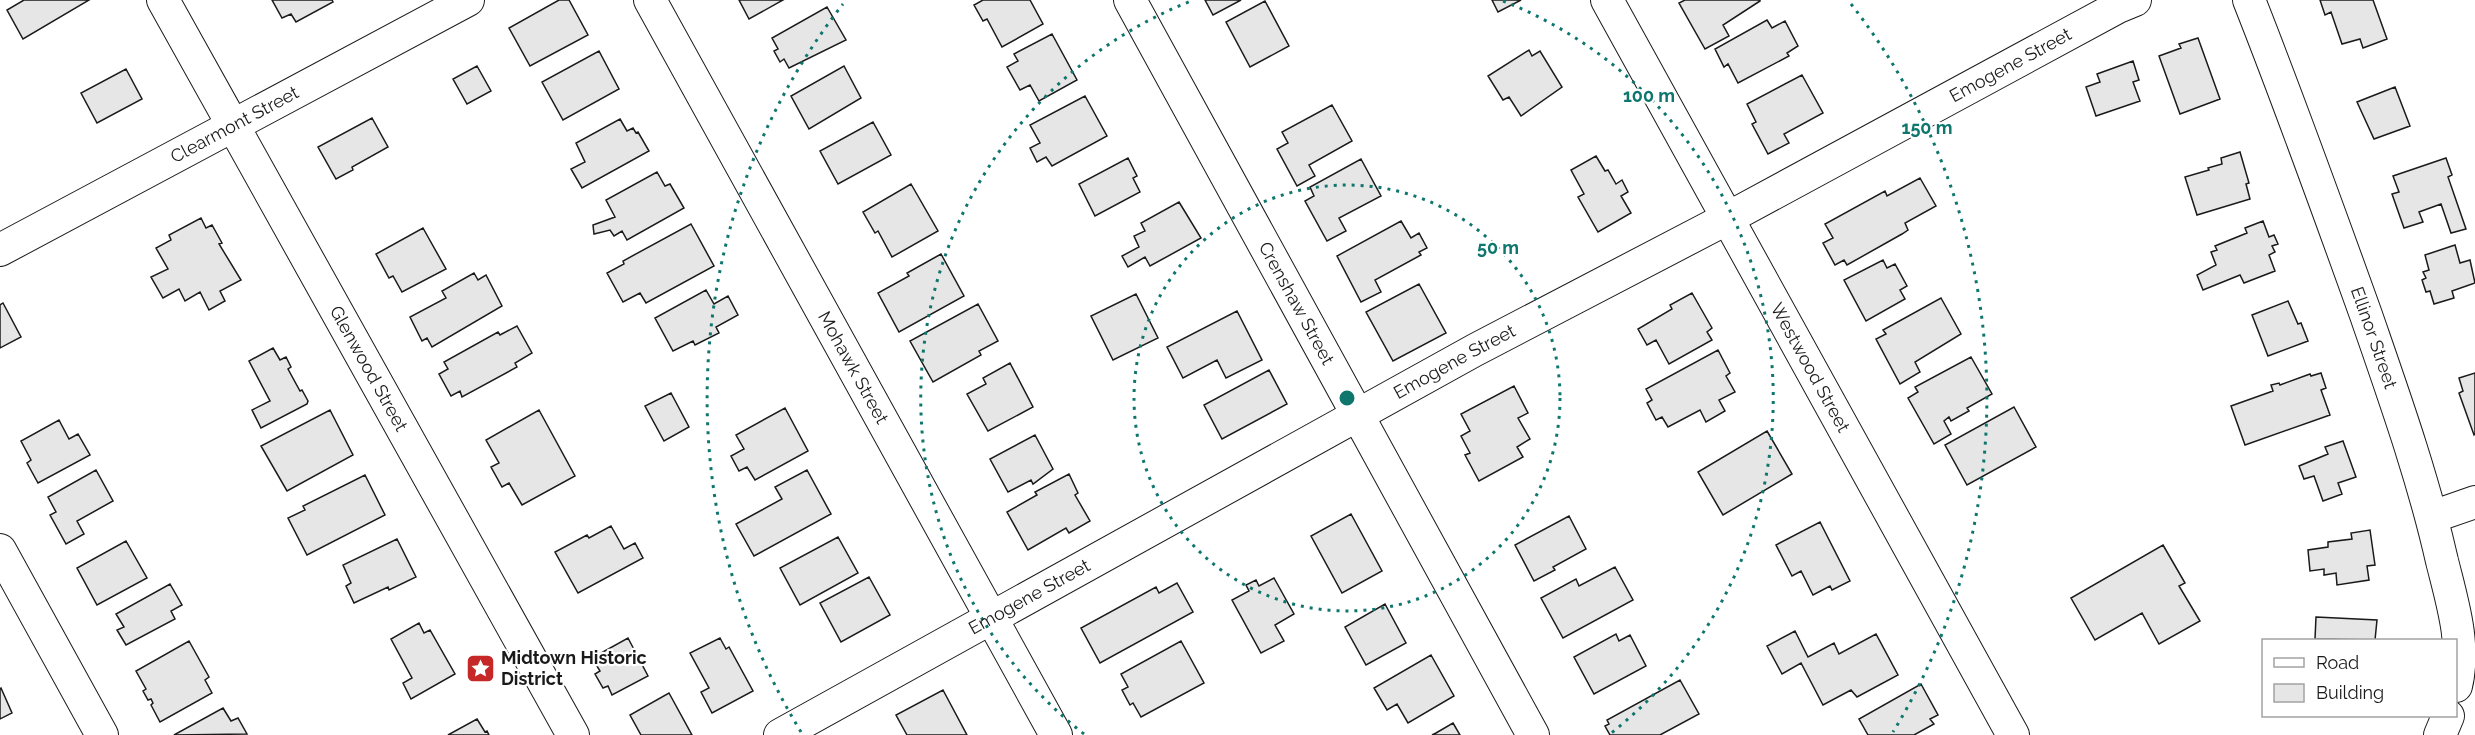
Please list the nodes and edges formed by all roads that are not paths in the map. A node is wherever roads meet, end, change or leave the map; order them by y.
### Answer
1 (163, 0) edge
2 (468, 0) edge
3 (650, 0) edge
4 (1130, 0) edge
5 (1607, 0) edge
6 (2135, 0) edge
7 (2249, 0) edge
8 (231, 126) junction
9 (1728, 218) junction
10 (0, 250) edge
11 (1356, 416) junction
12 (2475, 502) edge
13 (2432, 517) junction
14 (0, 550) edge
15 (992, 618) junction
16 (2457, 681) edge
17 (2448, 717) edge
18 (102, 735) edge
19 (573, 735) edge
20 (780, 735) edge
21 (1056, 735) edge
22 (1533, 735) edge
23 (2013, 735) edge
24 (2440, 735) edge

1 - 8 street, Glenwood Street
2 - 8 street, Clearmont Street
3 - 15 street, Mohawk Street
4 - 11 street, Crenshaw Street
5 - 9 street, Westwood Street
6 - 9 street, Emogene Street
7 - 13 street, Ellinor Street
8 - 10 street, Clearmont Street
8 - 19 street, Glenwood Street
9 - 11 street, Emogene Street
9 - 23 street, Westwood Street
11 - 15 street, Emogene Street
11 - 22 street, Crenshaw Street
12 - 13 street
13 - 16 street, Ellinor Street
14 - 18 street
15 - 20 street, Emogene Street
15 - 21 street, Mohawk Street
17 - 24 street

